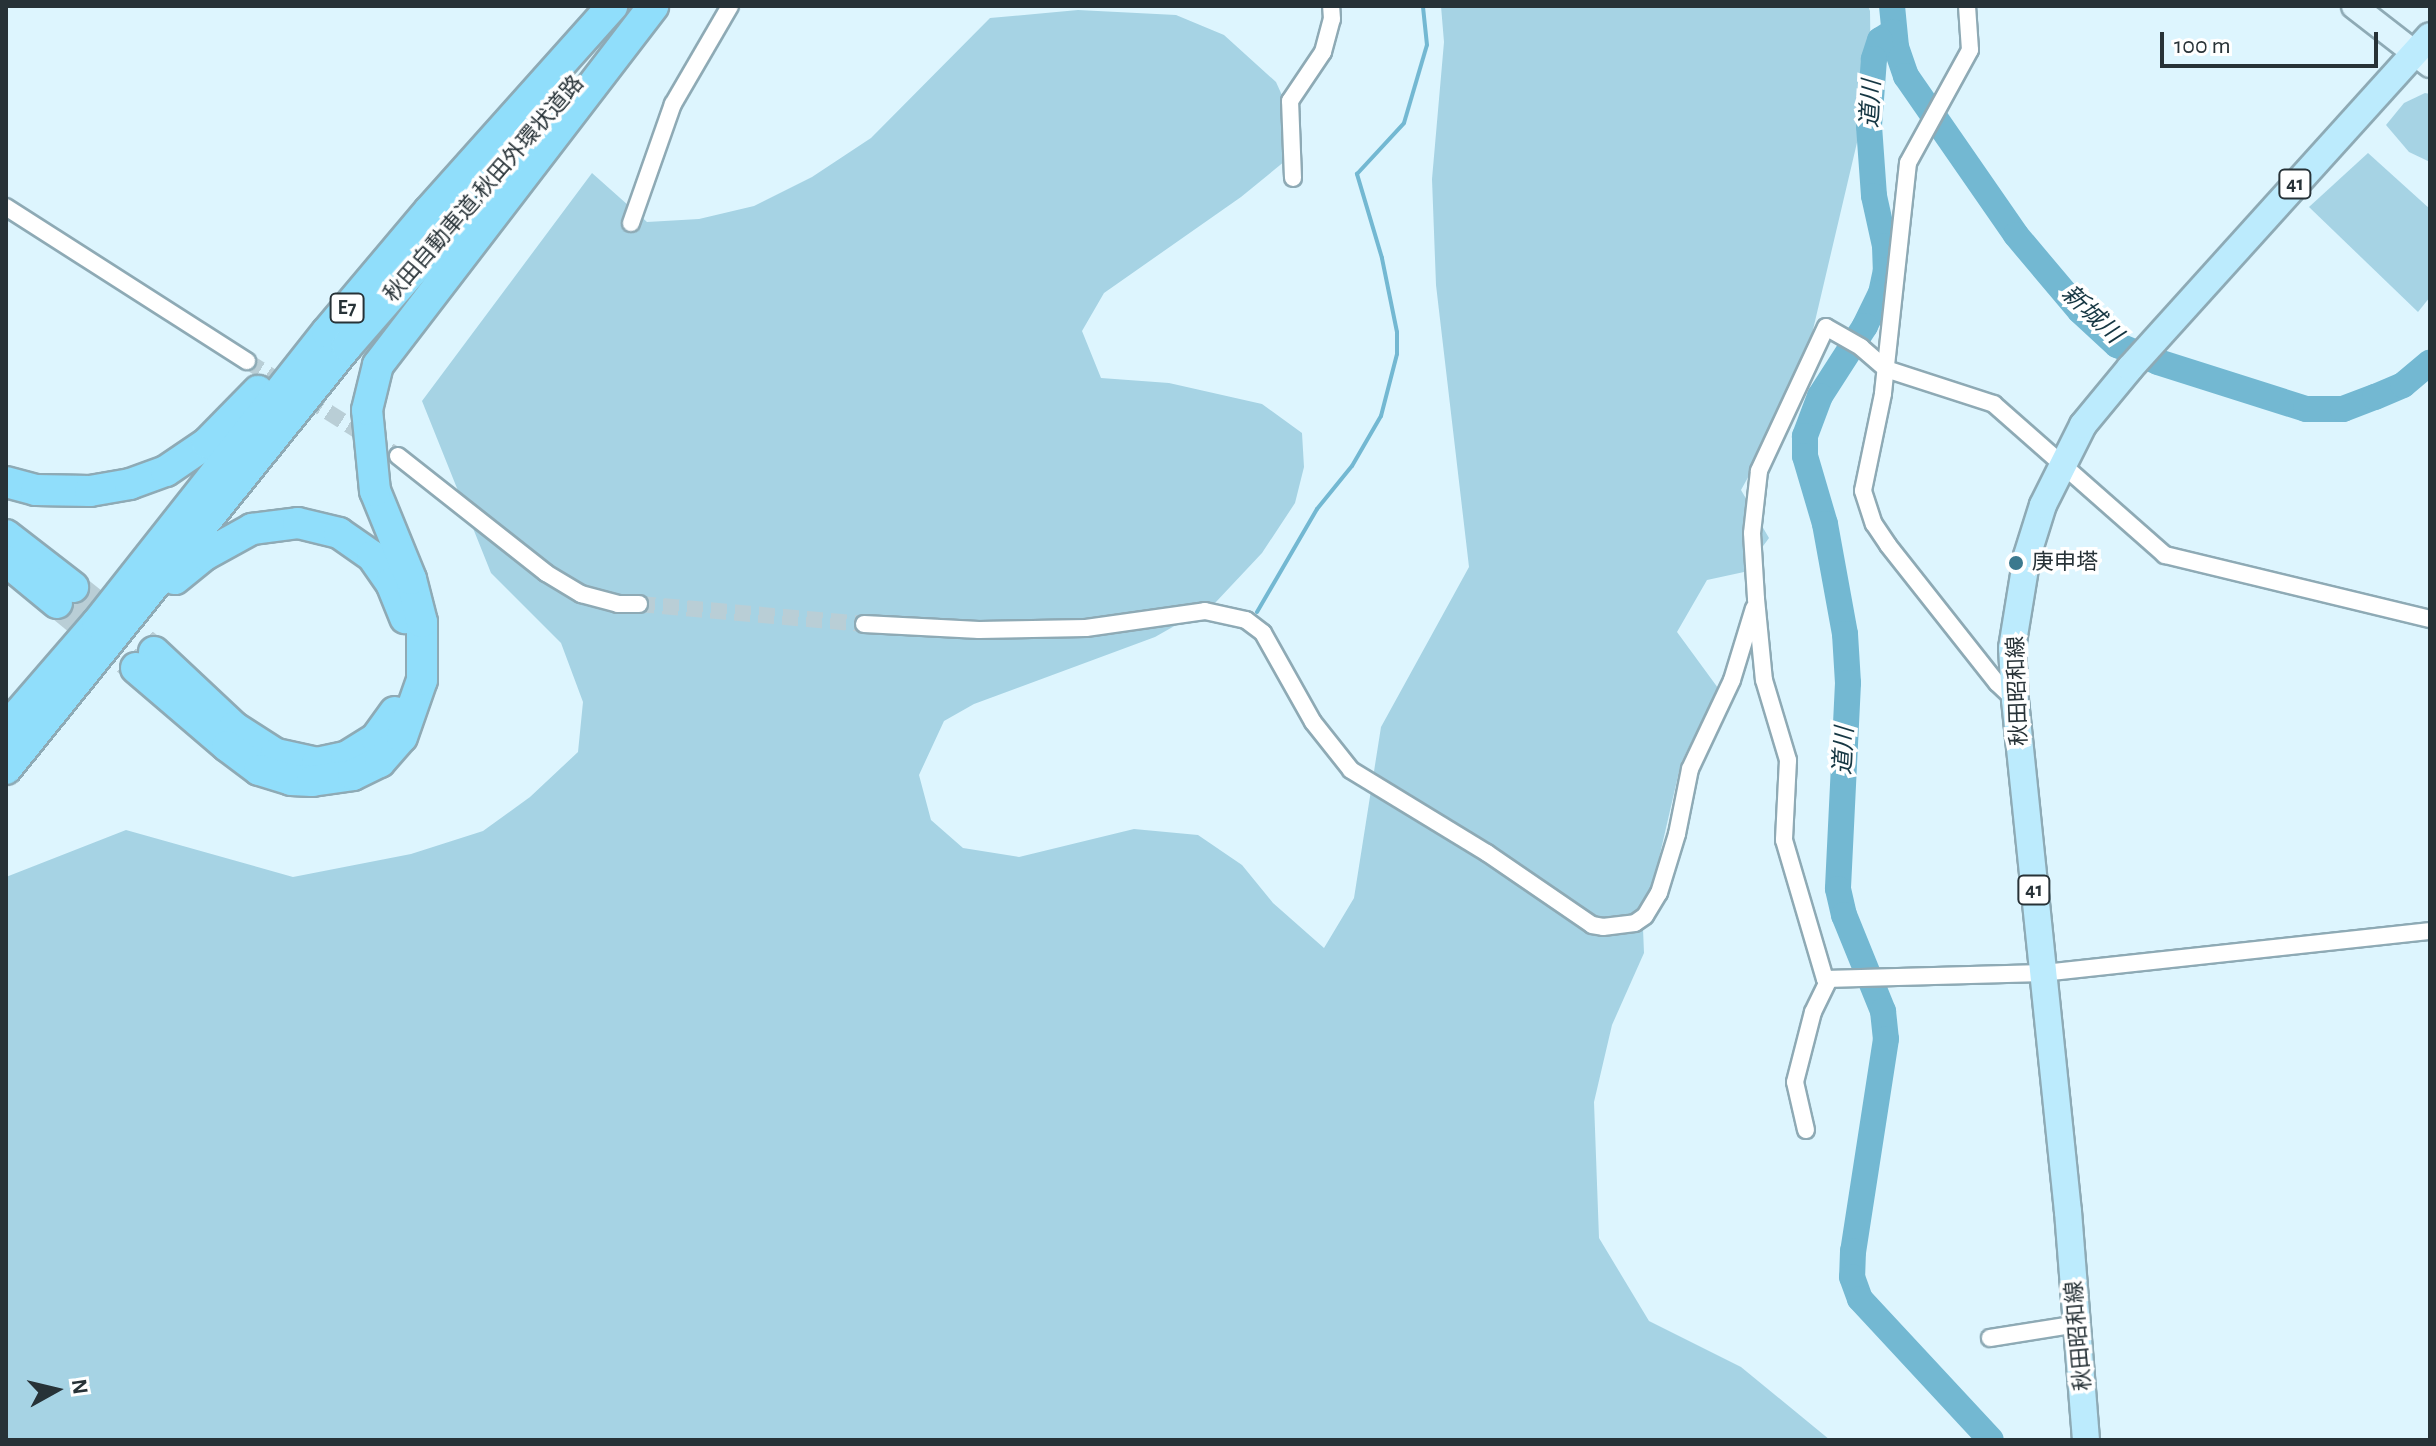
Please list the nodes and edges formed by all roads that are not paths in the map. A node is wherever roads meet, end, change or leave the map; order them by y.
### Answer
1 (612, 6) edge
2 (644, 6) edge
3 (653, 6) edge
4 (730, 6) edge
5 (1331, 6) edge
6 (1967, 6) edge
7 (2354, 6) edge
8 (2425, 51) edge
9 (1293, 178) dead end
10 (6, 207) edge
11 (429, 211) junction
12 (631, 223) dead end
13 (247, 361) tunnel mouth
14 (1886, 369) junction
15 (398, 456) tunnel mouth
16 (2063, 465) junction
17 (6, 482) edge
18 (6, 535) edge
19 (6, 561) edge
20 (1756, 599) junction
21 (639, 604) tunnel mouth
22 (135, 610) junction
23 (2430, 619) edge
24 (864, 624) tunnel mouth
25 (106, 629) junction
26 (2015, 700) junction
27 (6, 728) edge
28 (6, 769) edge
29 (2430, 931) edge
30 (2043, 973) junction
31 (1829, 979) junction
32 (1806, 1130) dead end
33 (2077, 1324) junction
34 (1990, 1338) dead end
35 (2086, 1440) edge

1 - 11 highway, 秋田自動車道;秋田外環状道路 / E7
2 - 22 highway, 秋田自動車道;秋田外環状道路 / E7
3 - 22 highway
4 - 12 street
5 - 9 street
6 - 14 street
7 - 8 main road
8 - 16 main road, 秋田昭和線 / 41
10 - 13 street
11 - 17 highway
11 - 25 highway, 秋田自動車道;秋田外環状道路 / E7
14 - 16 street
14 - 20 street
14 - 26 street
15 - 21 street
16 - 23 street
16 - 26 main road, 秋田昭和線 / 41
18 - 19 highway
20 - 24 street
20 - 31 street
22 - 25 highway, 秋田自動車道;秋田外環状道路 / E7
25 - 27 highway, E7
25 - 28 highway, E7
26 - 30 main road, 秋田昭和線 / 41
29 - 30 street
30 - 31 street
30 - 33 main road, 秋田昭和線 / 41
31 - 32 street
33 - 34 street
33 - 35 main road, 秋田昭和線 / 41

